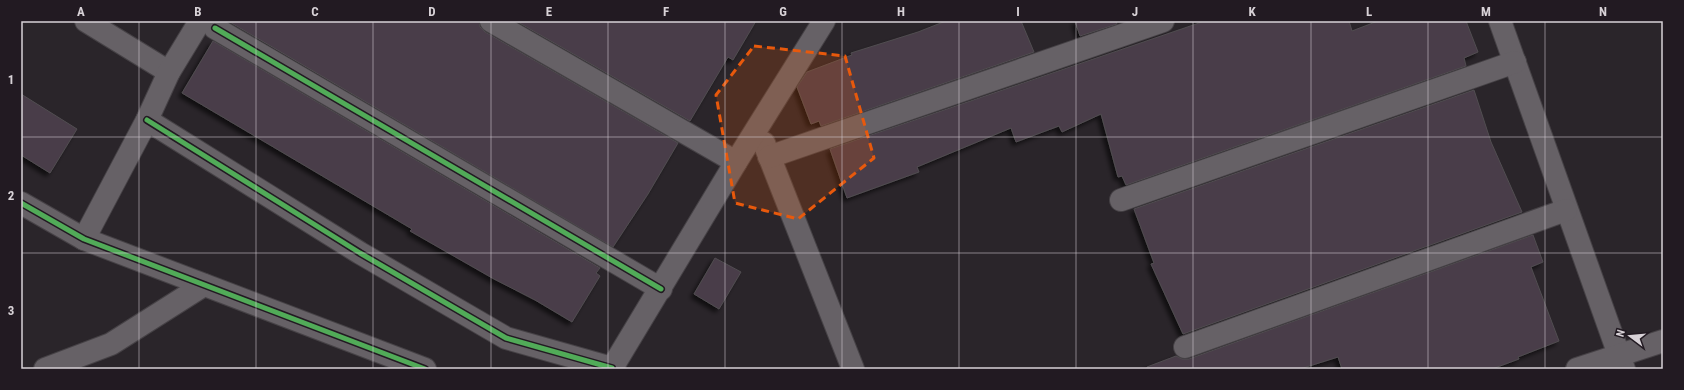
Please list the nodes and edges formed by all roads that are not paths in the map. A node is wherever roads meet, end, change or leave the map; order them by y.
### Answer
1 (86, 21) edge
2 (491, 21) edge
3 (1163, 21) edge
4 (1500, 21) edge
5 (207, 24) edge
6 (815, 24) edge
7 (1515, 62) junction
8 (169, 72) junction
9 (147, 120) junction
10 (759, 127) junction
11 (769, 157) junction
12 (736, 162) junction
13 (1120, 200) dead end
14 (21, 203) edge
15 (1566, 210) junction
16 (84, 239) junction
17 (204, 285) junction
18 (660, 289) junction
19 (1663, 341) edge
20 (1186, 347) dead end
21 (1621, 362) edge
22 (45, 369) edge
23 (425, 369) edge
24 (611, 369) edge
25 (853, 369) edge
26 (1578, 369) edge

1 - 8 street
2 - 12 street
3 - 11 street
4 - 7 street
5 - 8 street
5 - 18 street
6 - 10 street
7 - 13 street
7 - 15 street
8 - 9 street
9 - 16 street
9 - 24 street
10 - 11 street
10 - 12 street
11 - 25 street
12 - 18 street
14 - 16 street
15 - 20 street
15 - 21 street
16 - 17 street
17 - 22 street
17 - 23 street
18 - 24 street
19 - 21 street
21 - 26 street

